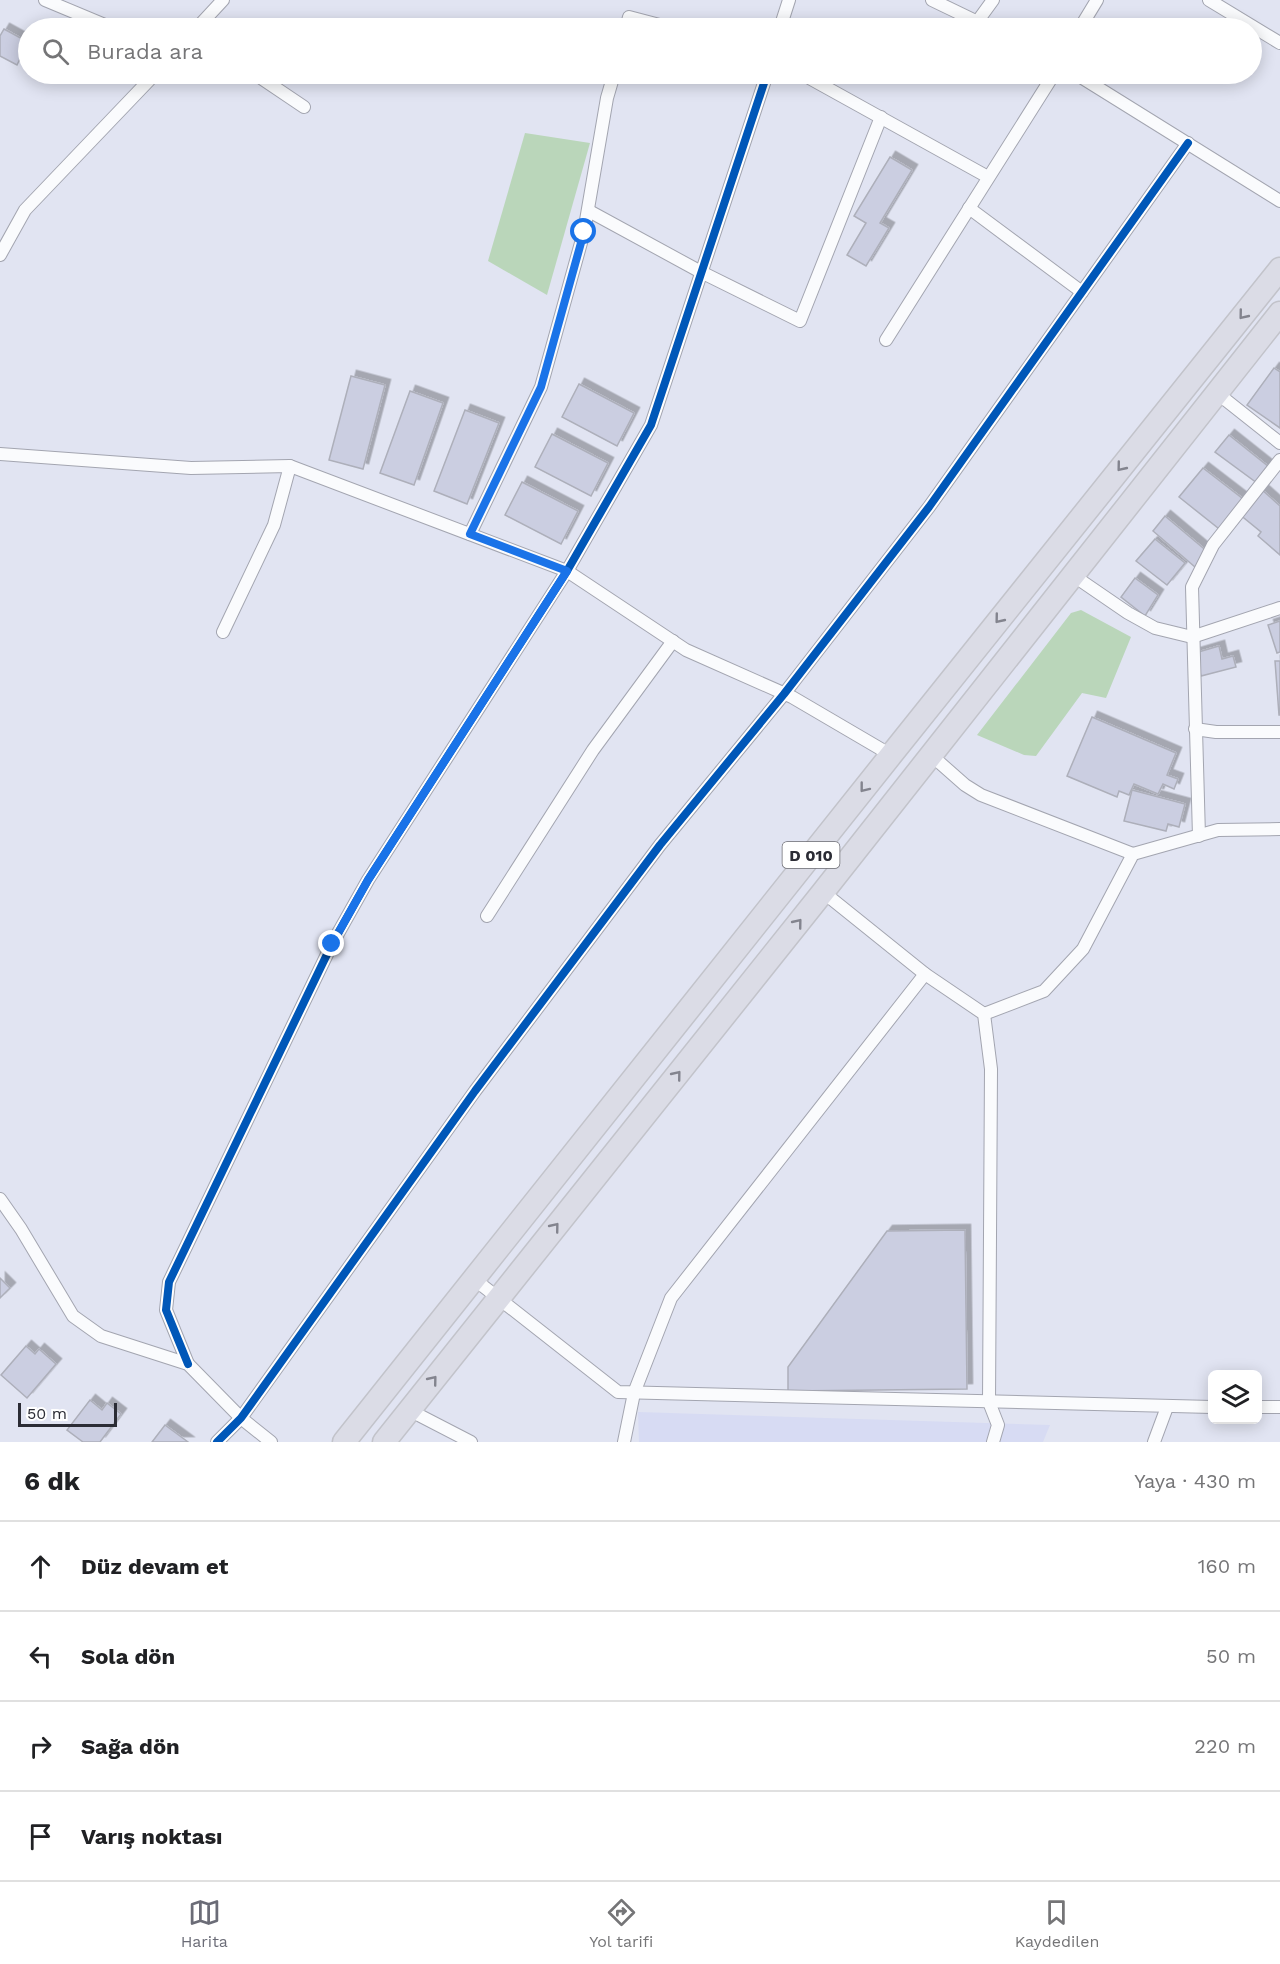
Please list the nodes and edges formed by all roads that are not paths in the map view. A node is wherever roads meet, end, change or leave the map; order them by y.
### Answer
1 (45, 0) edge
2 (223, 0) edge
3 (789, 0) edge
4 (932, 0) edge
5 (993, 0) edge
6 (1097, 0) edge
7 (1209, 0) edge
8 (88, 18) edge
9 (206, 18) edge
10 (783, 18) edge
11 (969, 18) edge
12 (980, 18) edge
13 (1086, 18) edge
14 (1239, 18) edge
15 (1262, 32) edge
16 (1280, 43) edge
17 (145, 84) edge
18 (270, 84) edge
19 (611, 84) edge
20 (764, 84) edge
21 (820, 84) edge
22 (1047, 84) edge
23 (1093, 84) edge
24 (304, 106) dead end
25 (881, 117) junction
26 (1188, 143) junction
27 (988, 177) junction
28 (1280, 201) edge
29 (969, 208) junction
30 (589, 211) junction
31 (0, 255) edge
32 (1280, 269) edge
33 (701, 272) junction
34 (1082, 292) junction
35 (1280, 313) edge
36 (886, 340) dead end
37 (1217, 393) junction
38 (1280, 443) edge
39 (0, 454) edge
40 (1280, 460) edge
41 (290, 466) junction
42 (470, 534) junction
43 (567, 571) junction
44 (1074, 576) junction
45 (1280, 608) edge
46 (223, 632) dead end
47 (1192, 637) junction
48 (673, 641) junction
49 (784, 694) junction
50 (1195, 729) junction
51 (1280, 732) edge
52 (891, 754) junction
53 (931, 755) junction
54 (1280, 830) edge
55 (1199, 836) junction
56 (1133, 854) junction
57 (823, 892) junction
58 (487, 916) dead end
59 (925, 974) junction
60 (984, 1014) junction
61 (0, 1199) edge
62 (474, 1279) junction
63 (499, 1298) junction
64 (188, 1364) junction
65 (634, 1393) junction
66 (989, 1402) junction
67 (1167, 1407) junction
68 (1208, 1407) edge
69 (1262, 1407) edge
70 (1280, 1407) edge
71 (409, 1410) junction
72 (241, 1418) junction
73 (218, 1442) edge
74 (271, 1442) edge
75 (344, 1442) edge
76 (384, 1442) edge
77 (471, 1442) edge
78 (624, 1442) edge
79 (993, 1442) edge
80 (1154, 1442) edge

1 - 8 street
2 - 9 street
3 - 10 street
4 - 11 street
5 - 12 street
6 - 13 street
7 - 14 street
15 - 16 street
17 - 31 street
18 - 24 street
19 - 30 street
20 - 33 street
21 - 25 street
22 - 27 street
23 - 26 street
25 - 27 street
25 - 33 street
26 - 28 street
26 - 34 street
27 - 29 street
29 - 34 street
29 - 36 street
30 - 33 street
30 - 42 street
32 -> 52 highway, D 010
33 - 43 street
34 - 49 street
35 - 37 highway, D 010
37 - 38 street
37 - 44 highway, D 010
39 - 41 street
40 - 47 street
41 - 42 street
41 - 46 street
42 - 43 street
43 - 48 street
43 - 64 street
44 - 47 street
44 - 53 highway, D 010
45 - 47 street
47 - 50 street
48 - 49 street
48 - 58 street
49 - 52 street
49 - 72 street
50 - 51 street
50 - 55 street
52 -> 62 highway, D 010
53 - 56 street
53 - 57 highway, D 010
54 - 55 street
55 - 56 street
56 - 60 street
57 - 59 street
63 -> 57 highway, D 010
59 - 60 street
59 - 65 street
60 - 66 street
61 - 64 street
62 - 63 street
62 - 75 highway, D 010
63 - 65 street
71 -> 63 highway, D 010
64 - 72 street
65 - 66 street
65 - 78 street
66 - 67 street
66 - 79 street
67 - 68 street
67 - 80 street
69 - 70 street
71 - 76 highway, D 010
71 - 77 street
72 - 73 street
72 - 74 street

